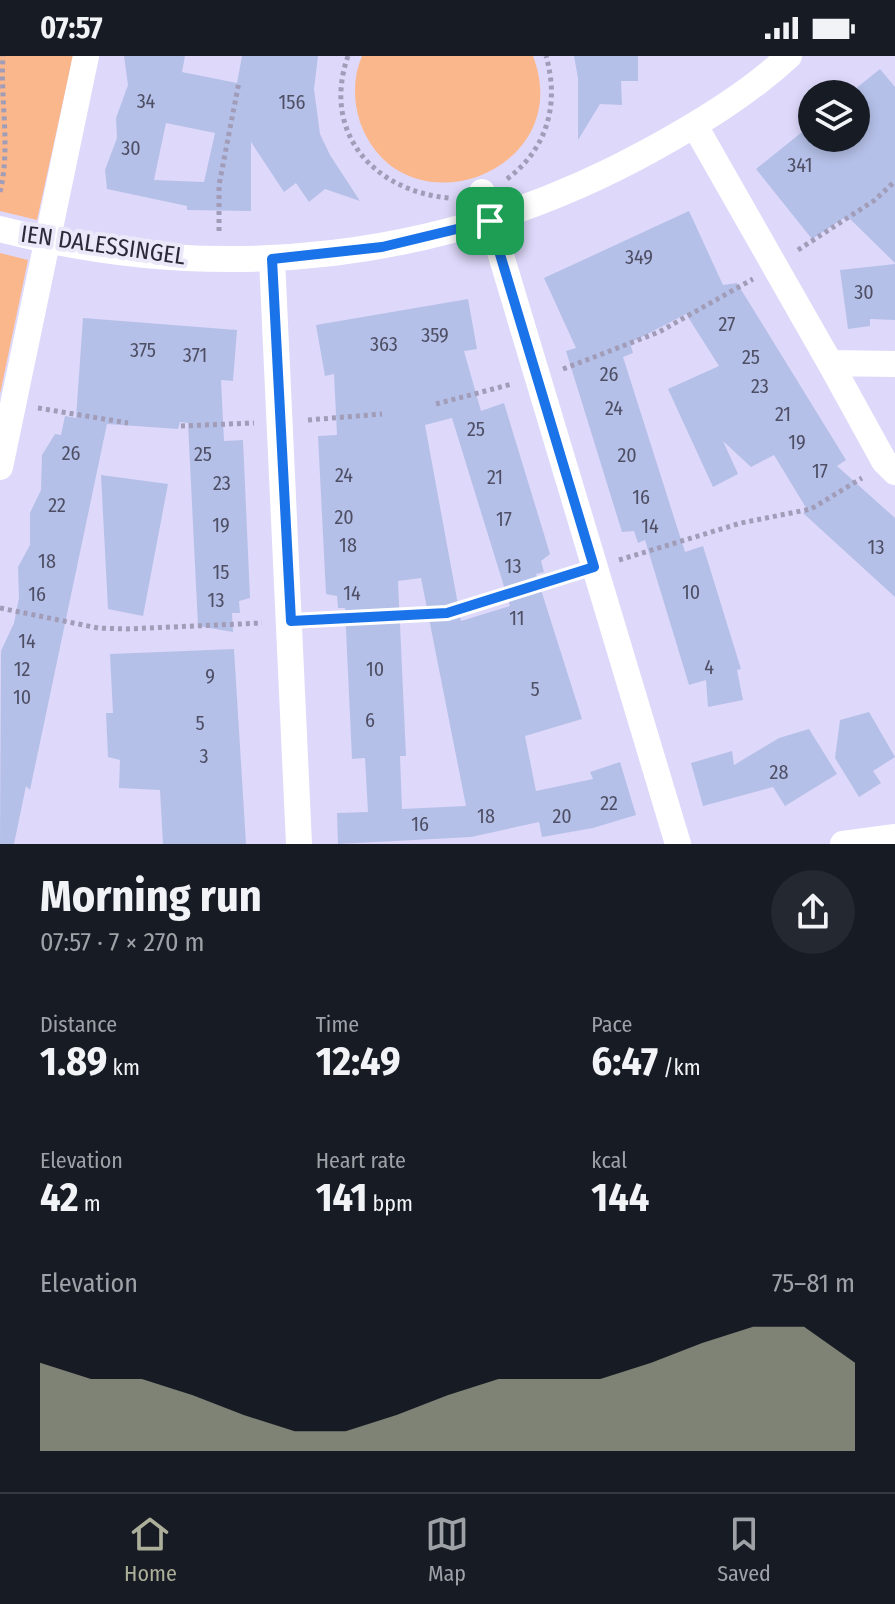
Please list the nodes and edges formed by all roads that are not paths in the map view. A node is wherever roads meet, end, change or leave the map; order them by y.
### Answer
1 (86, 56) edge
2 (789, 56) edge
3 (695, 126) junction
4 (482, 192) road end
5 (490, 221) junction
6 (0, 229) edge
7 (49, 241) junction
8 (272, 259) junction
9 (830, 363) junction
10 (895, 364) edge
11 (0, 467) edge
12 (889, 467) edge
13 (895, 837) edge
14 (299, 844) edge
15 (678, 844) edge
16 (843, 844) edge

1 - 7 street
2 - 3 street, IEN DALESSINGEL
3 - 5 street, IEN DALESSINGEL
3 - 9 street
4 - 5 street
5 - 8 street, IEN DALESSINGEL
5 - 15 street
6 - 7 street, IEN DALESSINGEL
7 - 8 street, IEN DALESSINGEL
7 - 11 street
8 - 14 street
9 - 10 street
9 - 12 street
13 - 16 street

